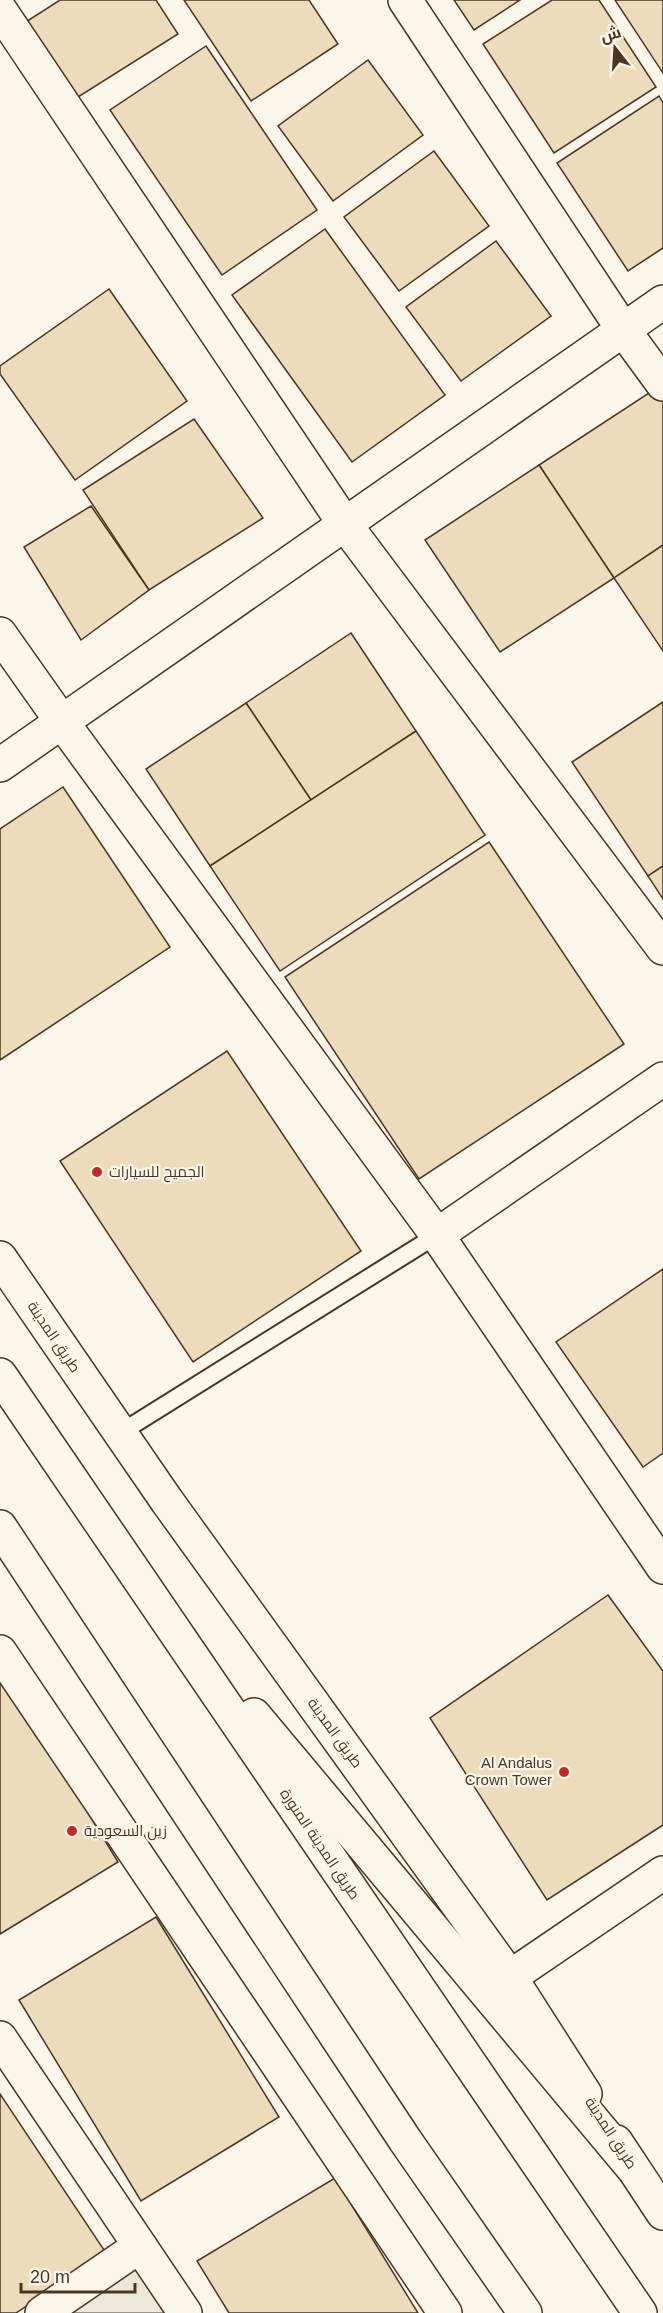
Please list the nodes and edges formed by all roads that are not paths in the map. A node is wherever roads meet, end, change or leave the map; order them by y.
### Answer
1 (405, 0) edge
2 (0, 9) edge
3 (663, 302) edge
4 (622, 328) junction
5 (663, 384) edge
6 (344, 523) junction
7 (0, 634) edge
8 (62, 722) junction
9 (0, 765) edge
10 (663, 948) edge
11 (663, 1079) edge
12 (437, 1235) junction
13 (0, 1258) edge
14 (0, 1375) edge
15 (120, 1433) junction
16 (0, 1527) edge
17 (130, 1567) junction
18 (663, 1567) edge
19 (0, 1652) edge
20 (663, 1873) edge
21 (510, 1977) junction
22 (0, 2038) edge
23 (405, 2140) junction
24 (632, 2167) junction
25 (663, 2213) edge
26 (140, 2246) junction
27 (42, 2313) edge
28 (184, 2313) edge
29 (445, 2313) edge
30 (509, 2313) edge
31 (525, 2313) edge
32 (640, 2313) edge

1 - 4 main road
2 - 6 main road
3 - 4 main road
4 - 5 main road
4 - 6 main road
6 - 8 main road
6 - 10 main road
7 - 8 main road
8 - 9 main road
8 - 12 main road
11 - 12 main road
12 - 15 lane
12 - 18 main road
13 - 15 main road, طريق المدينة
14 - 17 main road, طريق المدينة المنورة
15 - 21 main road, طريق المدينة
16 - 23 main road
17 - 24 main road
17 - 32 main road, طريق المدينة المنورة
19 - 29 main road
20 - 21 main road
21 - 24 main road, طريق المدينة
22 - 26 main road
23 - 30 main road
23 - 31 main road
24 - 25 main road, طريق المدينة
26 - 27 main road
26 - 28 main road

